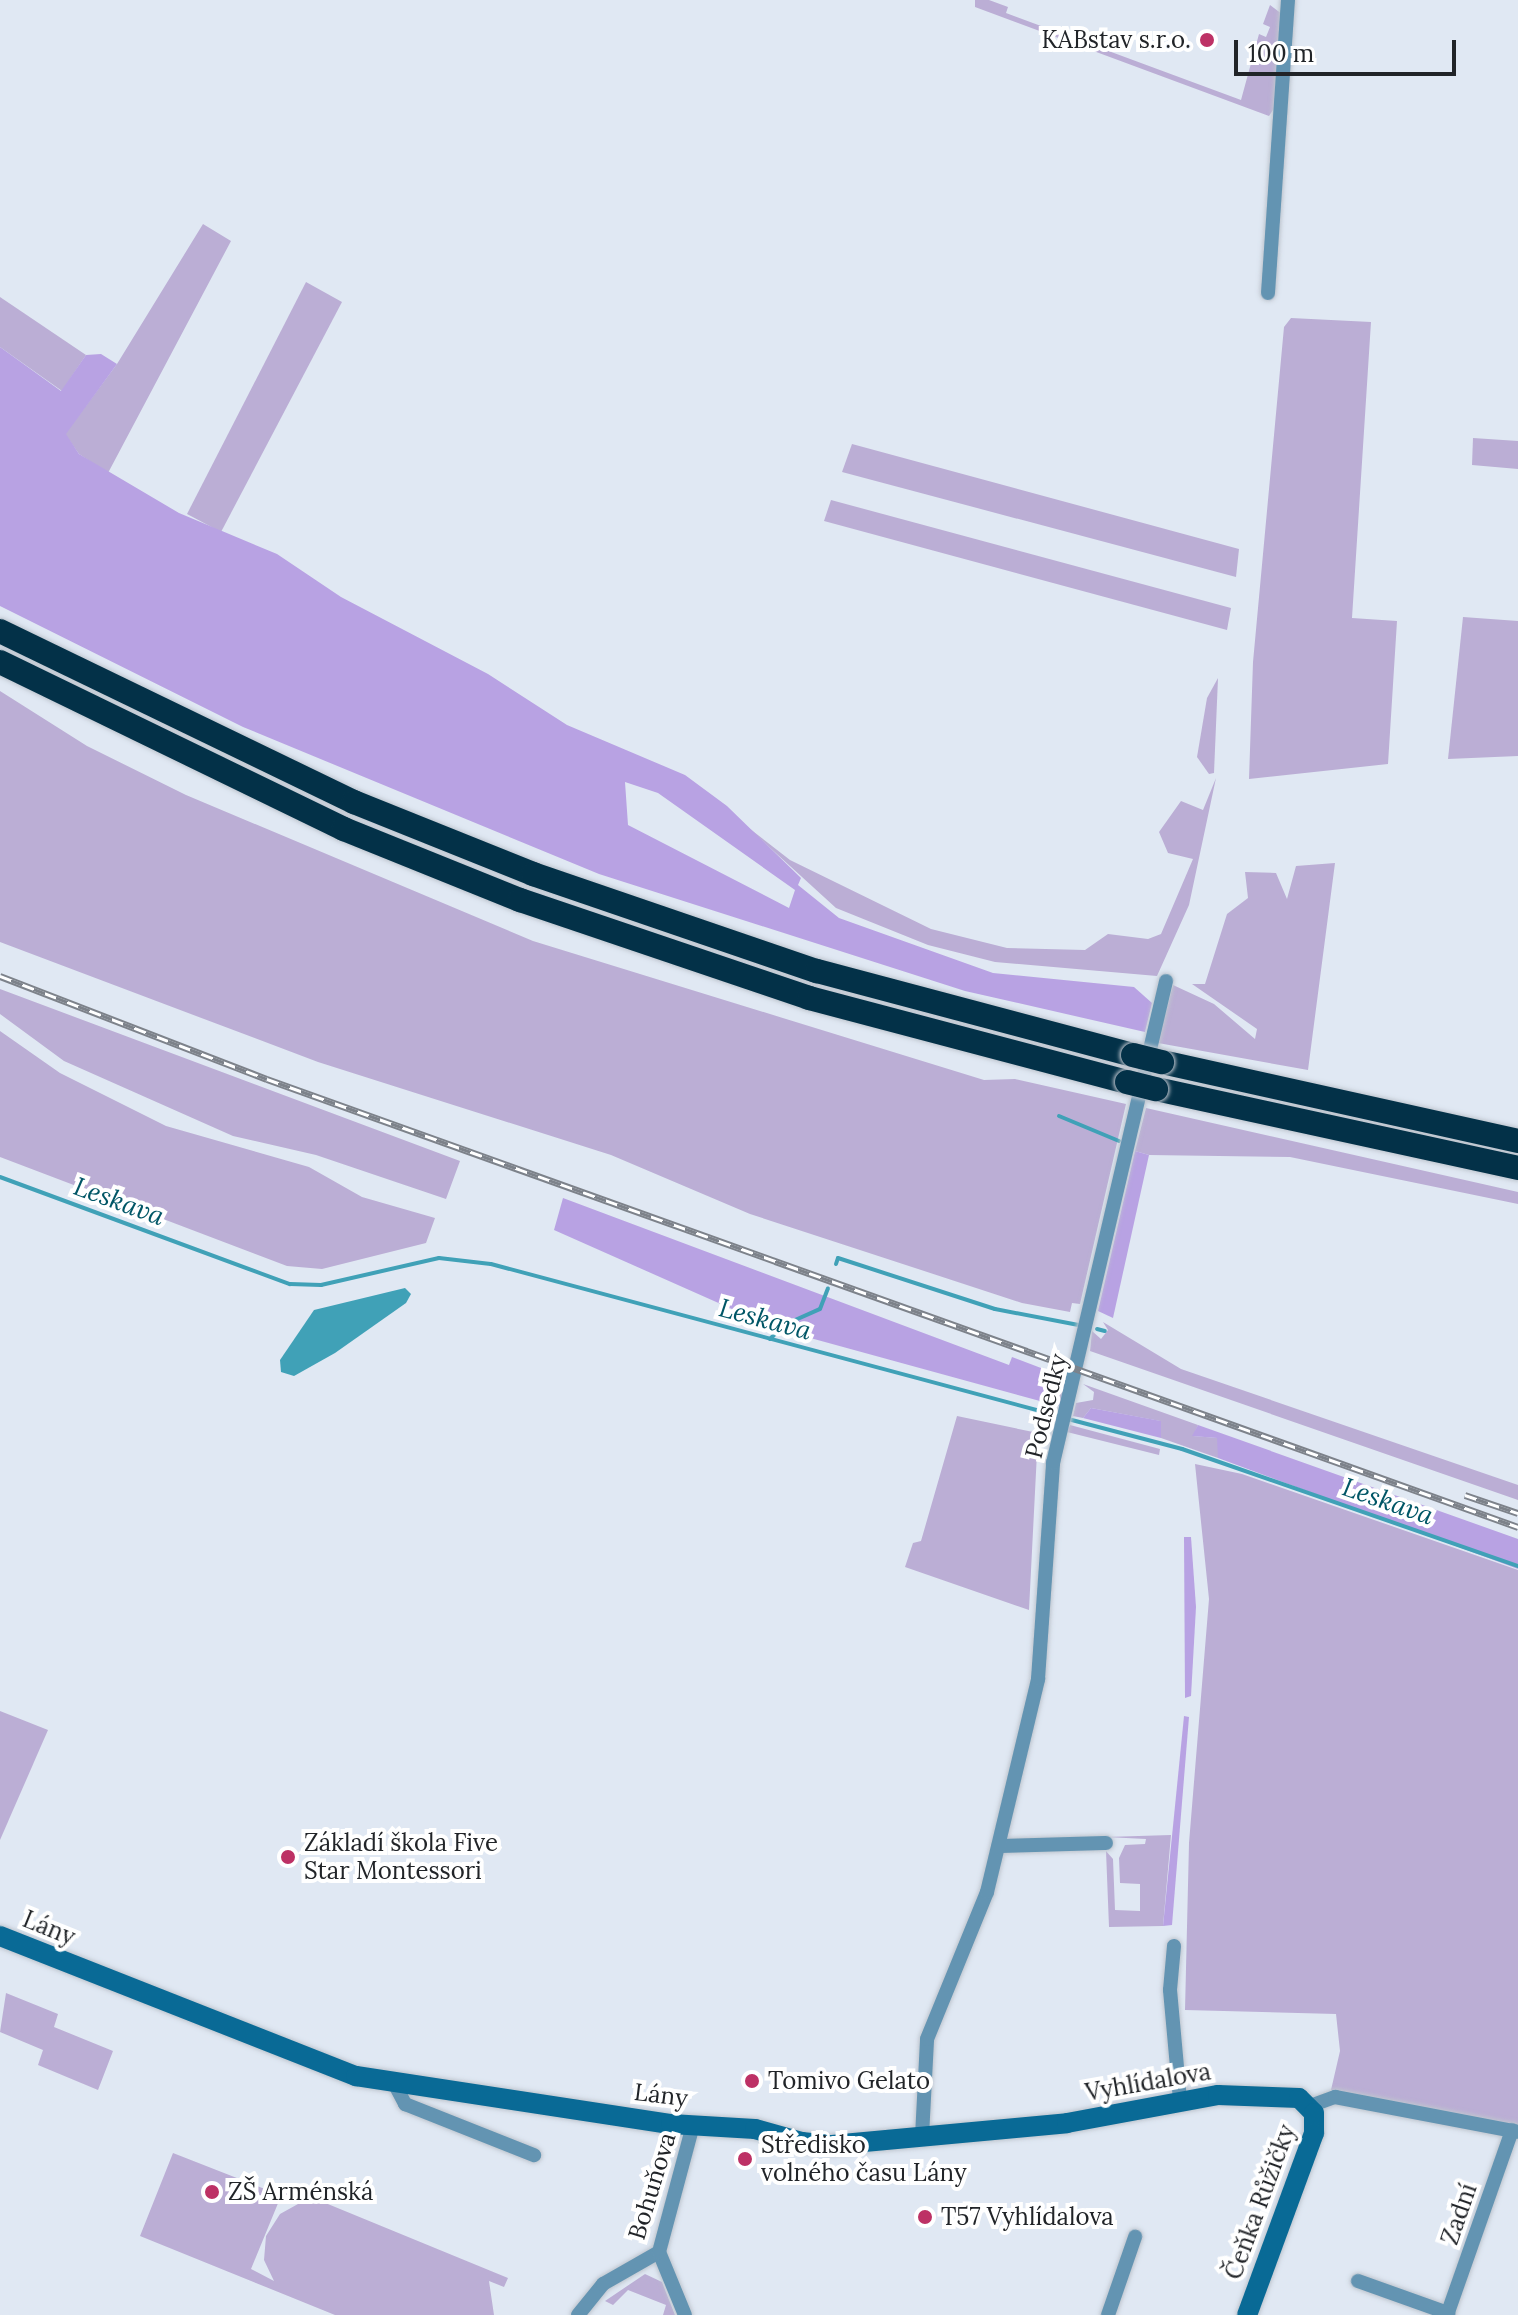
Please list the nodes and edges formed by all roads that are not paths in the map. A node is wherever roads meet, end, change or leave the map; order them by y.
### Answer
1 (1288, 0) edge
2 (1268, 293) dead end
3 (0, 631) edge
4 (0, 662) edge
5 (1166, 981) dead end
6 (1518, 1141) edge
7 (1518, 1168) edge
8 (1106, 1843) dead end
9 (999, 1846) junction
10 (0, 1936) edge
11 (1174, 1946) dead end
12 (394, 2083) junction
13 (1180, 2100) junction
14 (1310, 2106) junction
15 (693, 2125) junction
16 (1515, 2131) edge
17 (922, 2136) junction
18 (534, 2155) dead end
19 (1135, 2237) dead end
20 (659, 2252) junction
21 (1358, 2281) dead end
22 (1448, 2314) edge
23 (578, 2315) edge
24 (685, 2315) edge
25 (1108, 2315) edge
26 (1247, 2315) edge

1 - 2 street
3 - 6 highway, bridge
4 - 7 highway, bridge
5 - 9 street, Podsedky
8 - 9 street
9 - 17 street, Podsedky
10 - 12 street, Lány
11 - 13 street
12 - 15 street, Lány
12 - 18 street
13 - 14 street, Vyhlídalova
13 - 17 street, Vyhlídalova
14 - 16 street, Vyhlídalova
14 - 26 street, Čeňka Růžičky
15 - 17 street, Lány
15 - 20 street, Bohuňova
16 - 22 street, Zadní
19 - 25 street
20 - 23 street, Bohuňova
20 - 24 street
21 - 22 street, Zadní

